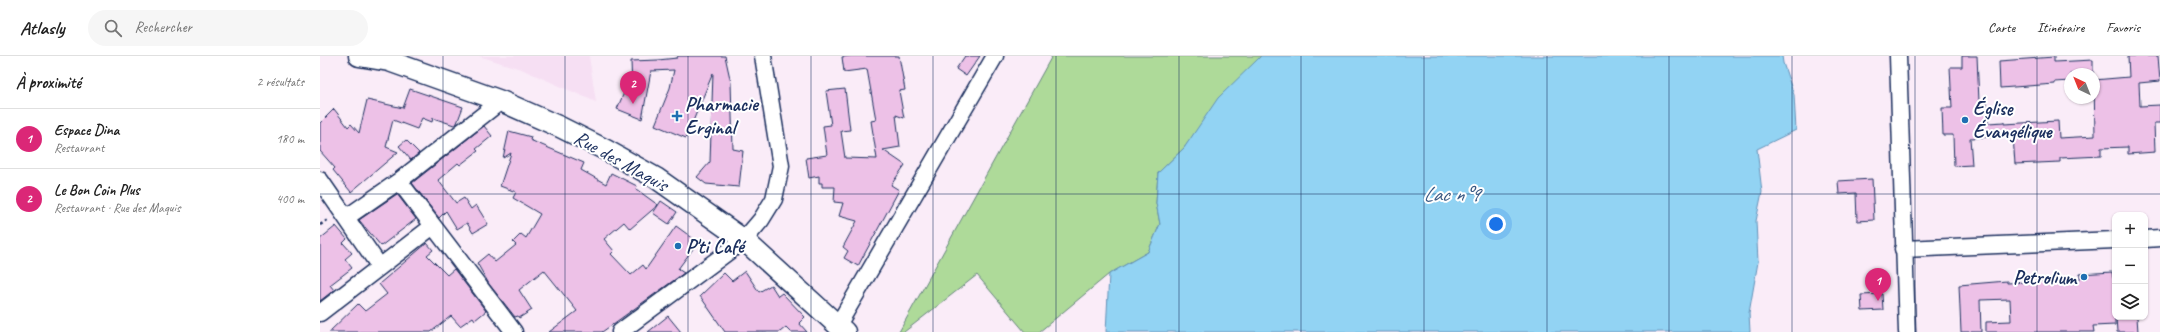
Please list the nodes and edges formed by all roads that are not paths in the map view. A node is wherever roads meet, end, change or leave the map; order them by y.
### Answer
1 (359, 56) edge
2 (763, 56) edge
3 (995, 56) edge
4 (1898, 56) edge
5 (389, 59) edge
6 (500, 101) junction
7 (320, 180) edge
8 (399, 181) junction
9 (347, 217) junction
10 (433, 226) junction
11 (2148, 238) edge
12 (2160, 238) edge
13 (744, 240) junction
14 (2112, 240) edge
15 (1903, 249) junction
16 (380, 267) junction
17 (320, 313) edge
18 (840, 330) edge
19 (514, 332) edge
20 (620, 332) edge
21 (1906, 332) edge

1 - 5 street, Rue des Maquis
2 - 13 street
3 - 18 street
4 - 15 street
5 - 6 street, Rue des Maquis
6 - 8 street
6 - 13 street, Rue des Maquis
7 - 9 street
8 - 9 street
8 - 10 street
9 - 16 street
10 - 16 street
10 - 19 street
11 - 12 street
13 - 18 street, Rue des Maquis
13 - 20 street
14 - 15 street
15 - 21 street
16 - 17 street

